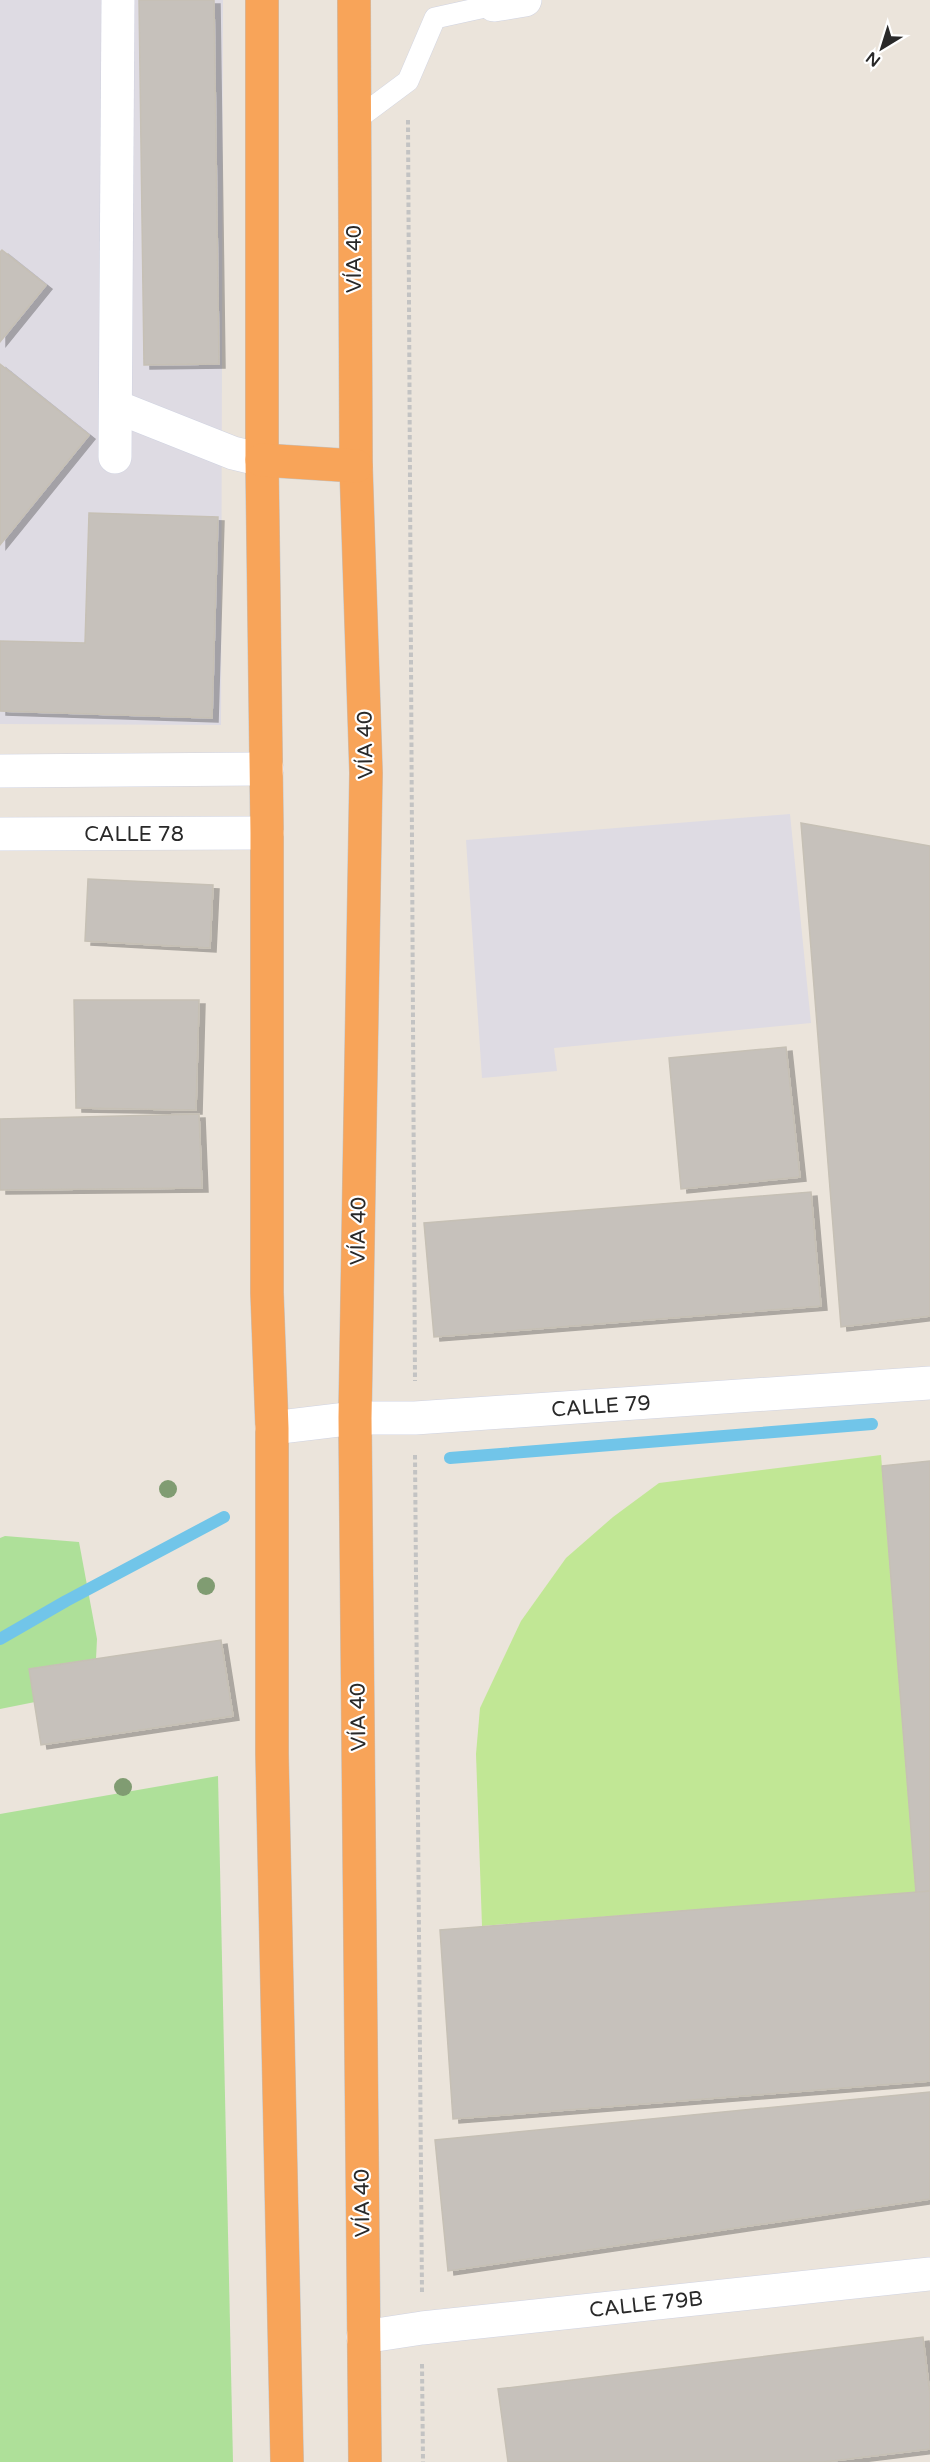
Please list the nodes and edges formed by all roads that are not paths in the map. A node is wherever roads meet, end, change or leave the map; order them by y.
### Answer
1 (118, 0) edge
2 (262, 0) edge
3 (354, 0) edge
4 (509, 2) edge
5 (435, 9) edge
6 (353, 122) junction
7 (117, 407) junction
8 (115, 457) dead end
9 (262, 460) junction
10 (356, 466) junction
11 (267, 769) junction
12 (0, 771) edge
13 (267, 833) junction
14 (0, 834) edge
15 (930, 1383) edge
16 (355, 1418) junction
17 (272, 1428) junction
18 (930, 2274) edge
19 (363, 2337) junction
20 (288, 2462) edge
21 (365, 2462) edge

1 - 7 street
2 - 9 highway
3 - 6 highway, VÍA 40
4 - 5 lane
5 - 6 lane
6 - 10 highway, VÍA 40
7 - 8 street
7 - 9 street
9 - 10 highway
9 - 11 highway
10 - 16 highway, VÍA 40
11 - 12 street
11 - 13 highway
13 - 14 street, CALLE 78
13 - 17 highway
15 - 16 street, CALLE 79
16 - 17 street, CALLE 79
16 - 19 highway, VÍA 40
17 - 20 highway
18 - 19 street, CALLE 79B
19 - 21 highway, VÍA 40

